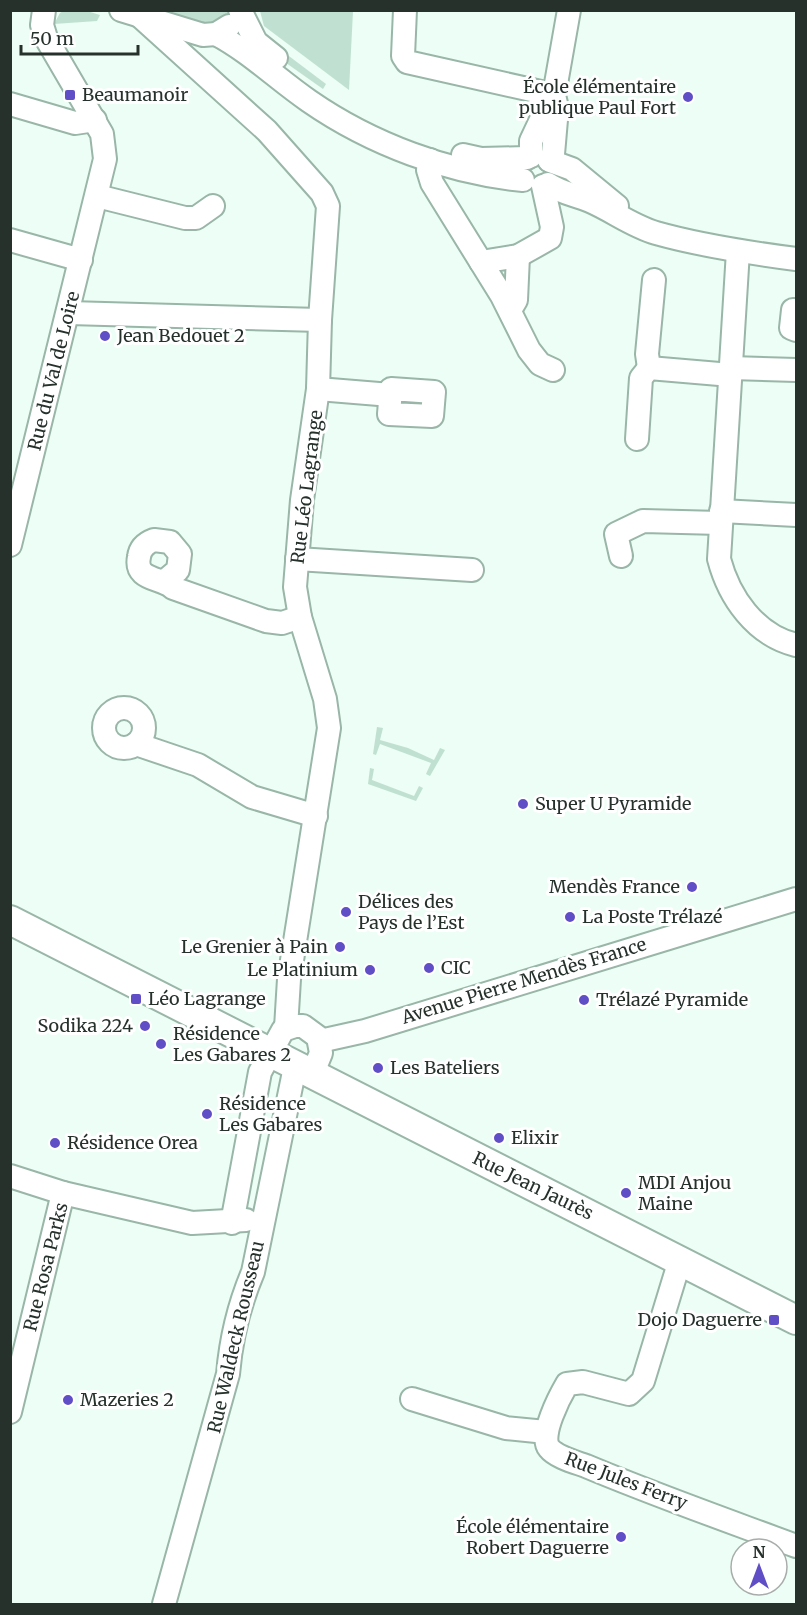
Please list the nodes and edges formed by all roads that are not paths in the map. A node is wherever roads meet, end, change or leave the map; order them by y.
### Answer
1 (45, 10) edge
2 (240, 10) edge
3 (405, 10) edge
4 (569, 10) edge
5 (131, 14) edge
6 (216, 34) junction
7 (554, 95) junction
8 (10, 104) edge
9 (95, 120) junction
10 (430, 160) junction
11 (539, 169) junction
12 (97, 196) junction
13 (213, 206) dead end
14 (10, 240) edge
15 (738, 251) junction
16 (518, 256) junction
17 (81, 260) junction
18 (796, 260) edge
19 (482, 262) junction
20 (654, 280) dead end
21 (510, 310) junction
22 (69, 313) junction
23 (320, 320) junction
24 (553, 369) dead end
25 (649, 369) junction
26 (796, 370) edge
27 (731, 372) junction
28 (318, 389) junction
29 (391, 395) dead end
30 (637, 439) dead end
31 (796, 515) edge
32 (721, 517) junction
33 (10, 545) edge
34 (621, 556) dead end
35 (297, 559) junction
36 (472, 570) dead end
37 (165, 580) dead end
38 (300, 617) junction
39 (796, 645) edge
40 (136, 744) dead end
41 (316, 816) junction
42 (796, 899) edge
43 (10, 920) edge
44 (286, 1028) junction
45 (320, 1041) junction
46 (270, 1052) junction
47 (303, 1071) junction
48 (10, 1176) edge
49 (63, 1193) junction
50 (264, 1218) junction
51 (232, 1223) junction
52 (680, 1260) junction
53 (796, 1320) edge
54 (412, 1399) dead end
55 (10, 1412) edge
56 (546, 1432) junction
57 (796, 1546) edge
58 (164, 1605) edge

1 - 9 street, Rue du Val de Loire
2 - 6 street
2 - 11 street
3 - 7 street
4 - 7 street
5 - 6 street
5 - 23 street, Rue Léo Lagrange
6 - 10 street
7 - 11 street
8 - 9 street
9 - 12 street, Rue du Val de Loire
10 - 11 street
10 - 19 street
11 - 15 street
11 - 16 street
12 - 13 street
12 - 17 street, Rue du Val de Loire
14 - 17 street
15 - 18 street
15 - 27 street
16 - 19 street
16 - 21 street
17 - 22 street, Rue du Val de Loire
19 - 21 street
20 - 25 street
21 - 24 street
22 - 23 street
22 - 33 street, Rue du Val de Loire
23 - 28 street, Rue Léo Lagrange
25 - 27 street
25 - 30 street
26 - 27 street
27 - 32 street
28 - 29 street
28 - 35 street, Rue Léo Lagrange
31 - 32 street
32 - 34 street
32 - 39 street
35 - 36 street
35 - 38 street, Rue Léo Lagrange
37 - 38 street
38 - 41 street, Rue Léo Lagrange
40 - 41 street
41 - 44 street, Rue Léo Lagrange
42 - 45 street, Avenue Pierre Mendès France
43 - 46 main road, Rue Jean Jaurès
44 - 45 street
44 - 46 street
45 - 47 street
46 - 47 main road, Rue Jean Jaurès
46 - 51 street
47 - 50 street, Rue Waldeck Rousseau
47 - 52 main road, Rue Jean Jaurès
48 - 49 street
49 - 51 street
49 - 55 street, Rue Rosa Parks
50 - 51 street
50 - 58 street, Rue Waldeck Rousseau
52 - 53 main road, Rue Jean Jaurès
52 - 56 street
54 - 56 street
56 - 57 street, Rue Jules Ferry

